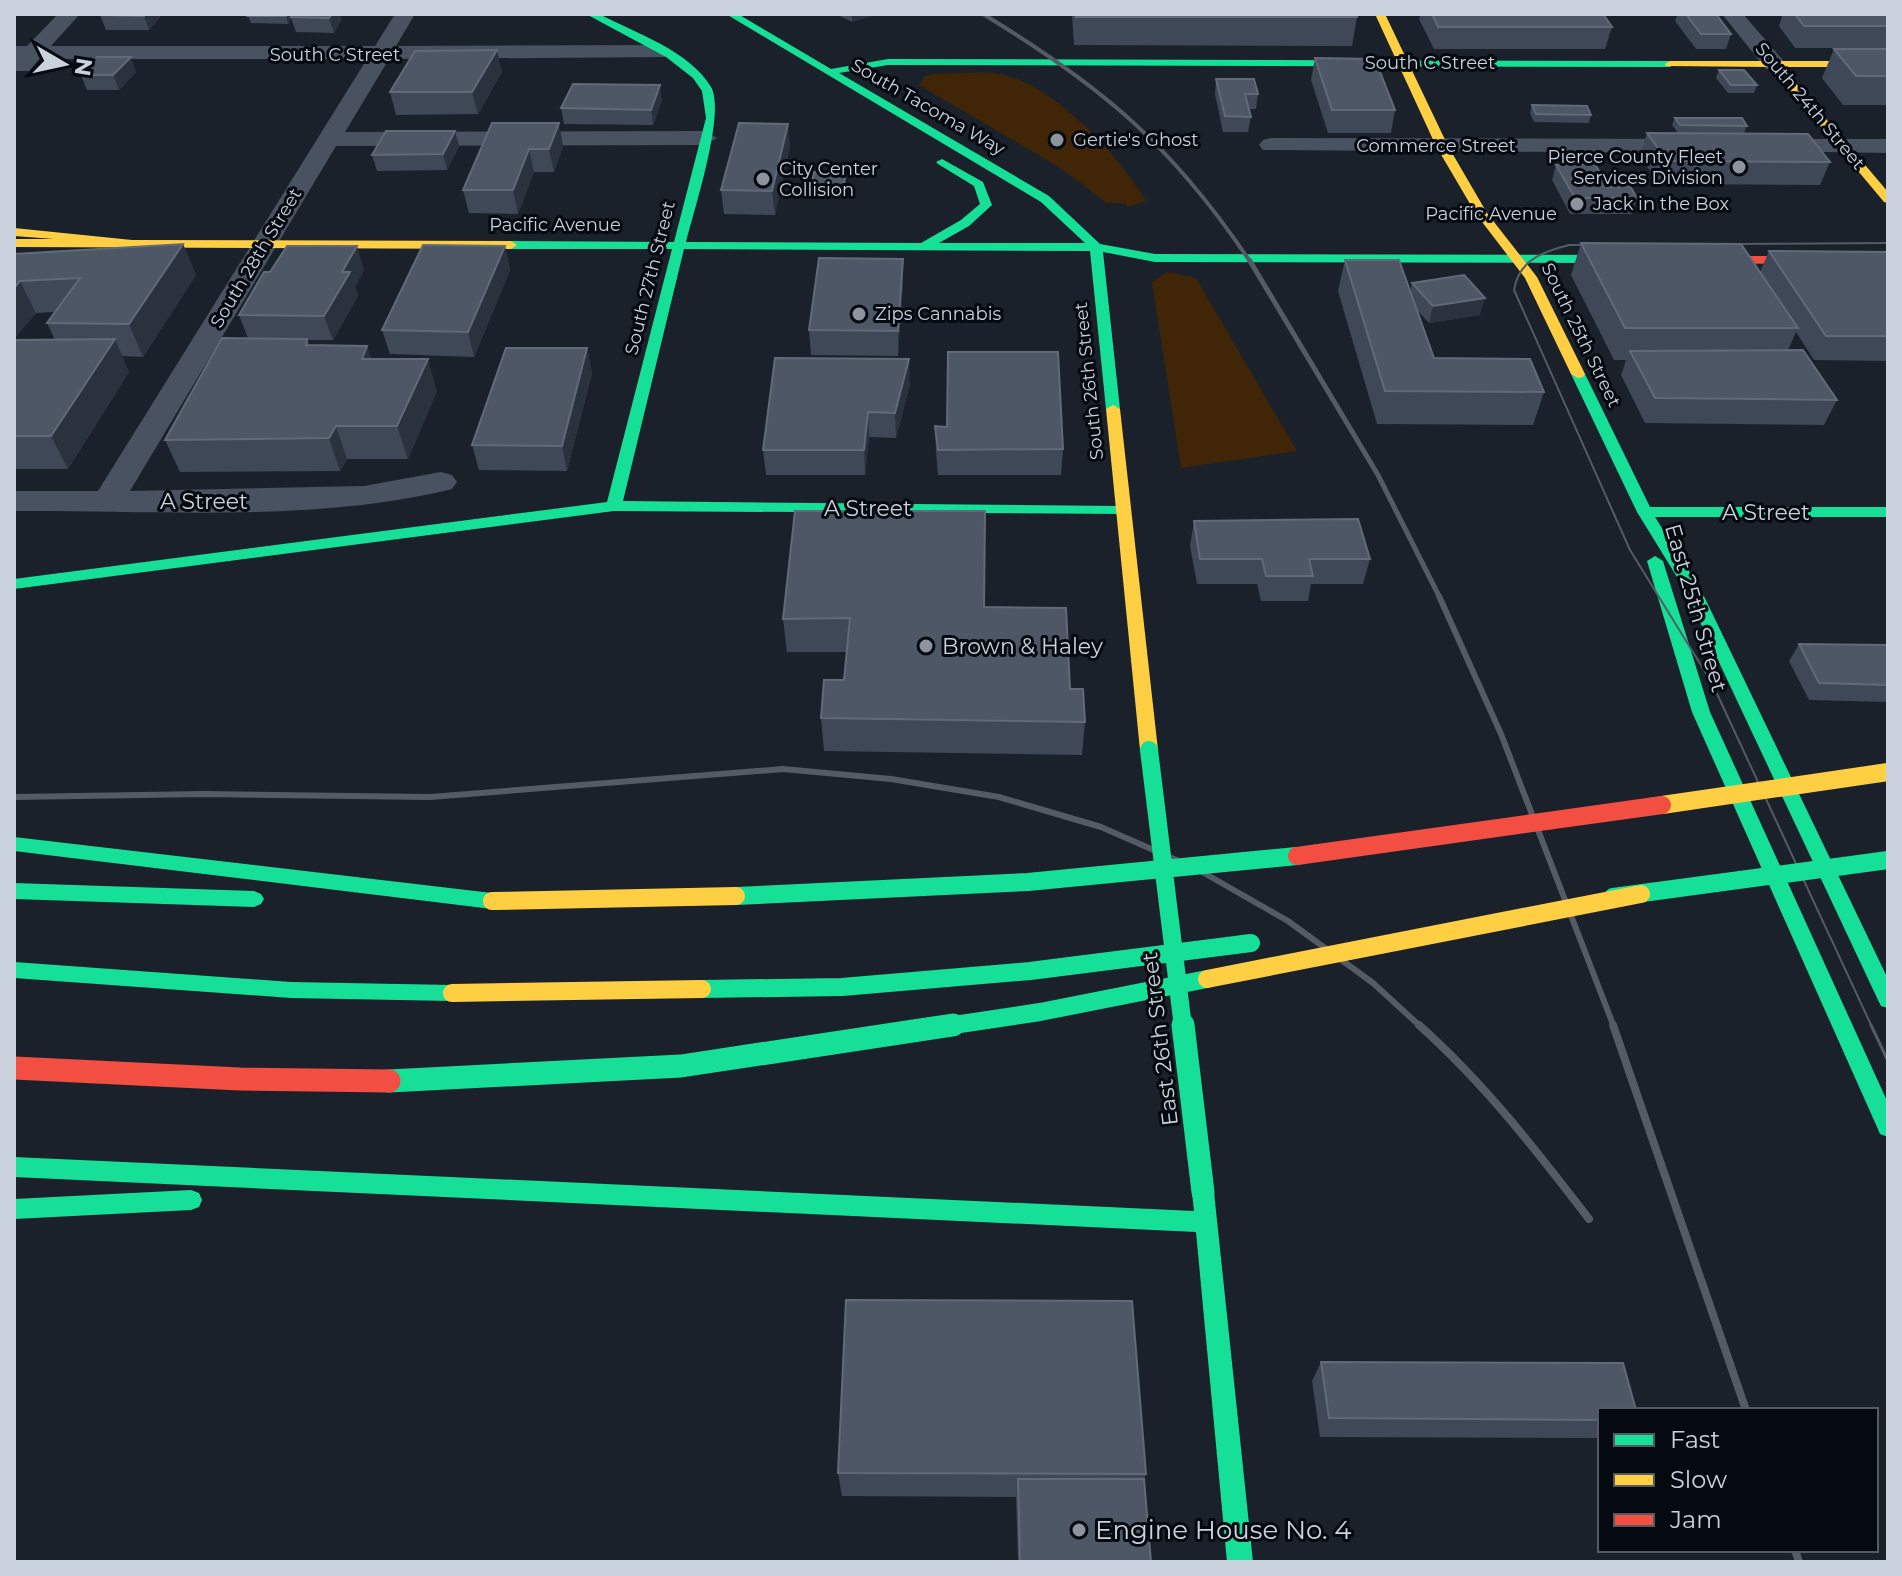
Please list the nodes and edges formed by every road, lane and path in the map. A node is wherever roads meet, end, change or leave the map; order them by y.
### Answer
1 (70, 14) edge
2 (405, 14) edge
3 (591, 14) edge
4 (731, 14) edge
5 (1380, 14) edge
6 (1732, 14) edge
7 (657, 52) junction
8 (24, 54) edge
9 (379, 55) junction
10 (1402, 64) junction
11 (1774, 64) junction
12 (1888, 64) edge
13 (14, 74) edge
14 (834, 75) junction
15 (881, 125) dead end
16 (705, 138) junction
17 (328, 139) junction
18 (1271, 145) dead end
19 (1442, 146) junction
20 (1711, 146) edge
21 (1742, 146) edge
22 (1843, 146) junction
23 (1888, 146) edge
24 (930, 154) dead end
25 (1888, 199) edge
26 (14, 232) edge
27 (1469, 234) dead end
28 (1498, 234) junction
29 (1528, 234) dead end
30 (1137, 237) dead end
31 (14, 243) edge
32 (130, 243) junction
33 (266, 244) junction
34 (679, 245) junction
35 (924, 246) junction
36 (1096, 247) junction
37 (1520, 260) junction
38 (1888, 260) edge
39 (441, 482) dead end
40 (14, 501) edge
41 (108, 501) junction
42 (614, 506) junction
43 (1123, 511) junction
44 (1645, 512) junction
45 (1888, 512) edge
46 (14, 584) edge
47 (1888, 772) edge
48 (14, 844) edge
49 (1888, 860) edge
50 (14, 891) edge
51 (1641, 894) junction
52 (274, 899) dead end
53 (321, 900) dead end
54 (492, 901) junction
55 (1359, 930) dead end
56 (1265, 942) dead end
57 (14, 970) edge
58 (1888, 1000) edge
59 (14, 1068) edge
60 (1888, 1127) edge
61 (14, 1167) edge
62 (453, 1187) junction
63 (249, 1197) dead end
64 (218, 1198) dead end
65 (14, 1209) edge
66 (1206, 1222) junction
67 (1240, 1562) edge

1 - 8 street
2 - 9 street, South 28th Street
3 - 7 main road
4 - 14 main road, South Tacoma Way
5 - 10 main road, South 25th Street
6 - 11 street, South 24th Street
7 - 9 street, South C Street
7 - 16 main road, South 27th Street
8 - 9 street, South C Street
8 - 13 street
9 - 17 street, South 28th Street
10 - 11 main road, South C Street
10 - 14 main road, South C Street
10 - 19 main road, South 25th Street
11 - 12 main road, South C Street
11 - 22 main road, South 24th Street
14 - 15 main road
14 - 36 main road, South Tacoma Way
16 - 17 street
16 - 34 main road, South 27th Street
17 - 33 street, South 28th Street
18 - 19 street, Commerce Street
19 - 20 street, Commerce Street
19 - 28 main road, South 25th Street
21 - 22 street
22 - 23 street
22 - 25 main road, South 24th Street
24 - 35 main road
26 - 32 main road
27 - 28 main road, Pacific Avenue
28 - 29 main road, Pacific Avenue
28 - 37 main road, South 25th Street
30 - 36 main road, Pacific Avenue
31 - 32 main road, Pacific Avenue
32 - 33 main road, Pacific Avenue
33 - 34 main road, Pacific Avenue
33 - 41 street, South 28th Street
34 - 35 main road, Pacific Avenue
34 - 42 main road, South 27th Street
35 - 36 main road, Pacific Avenue
36 - 37 main road, Pacific Avenue
36 - 43 main road, South 26th Street
37 - 38 main road, Pacific Avenue
37 - 44 main road, South 25th Street
39 - 41 street, A Street
40 - 41 street, A Street
42 - 43 main road, A Street
42 - 46 main road, A Street
43 - 66 main road, East 26th Street, bridge
44 - 45 main road, A Street
44 - 58 main road, East 25th Street
44 - 60 main road, East 25th Street
47 - 54 main road, bridge
48 - 54 main road
49 - 51 main road, bridge
50 - 52 main road
51 - 55 main road, bridge
51 - 59 main road, bridge
53 - 54 main road
56 - 57 main road, bridge
61 - 62 main road
62 - 63 main road
62 - 66 main road
64 - 65 main road
66 - 67 main road, East 26th Street

